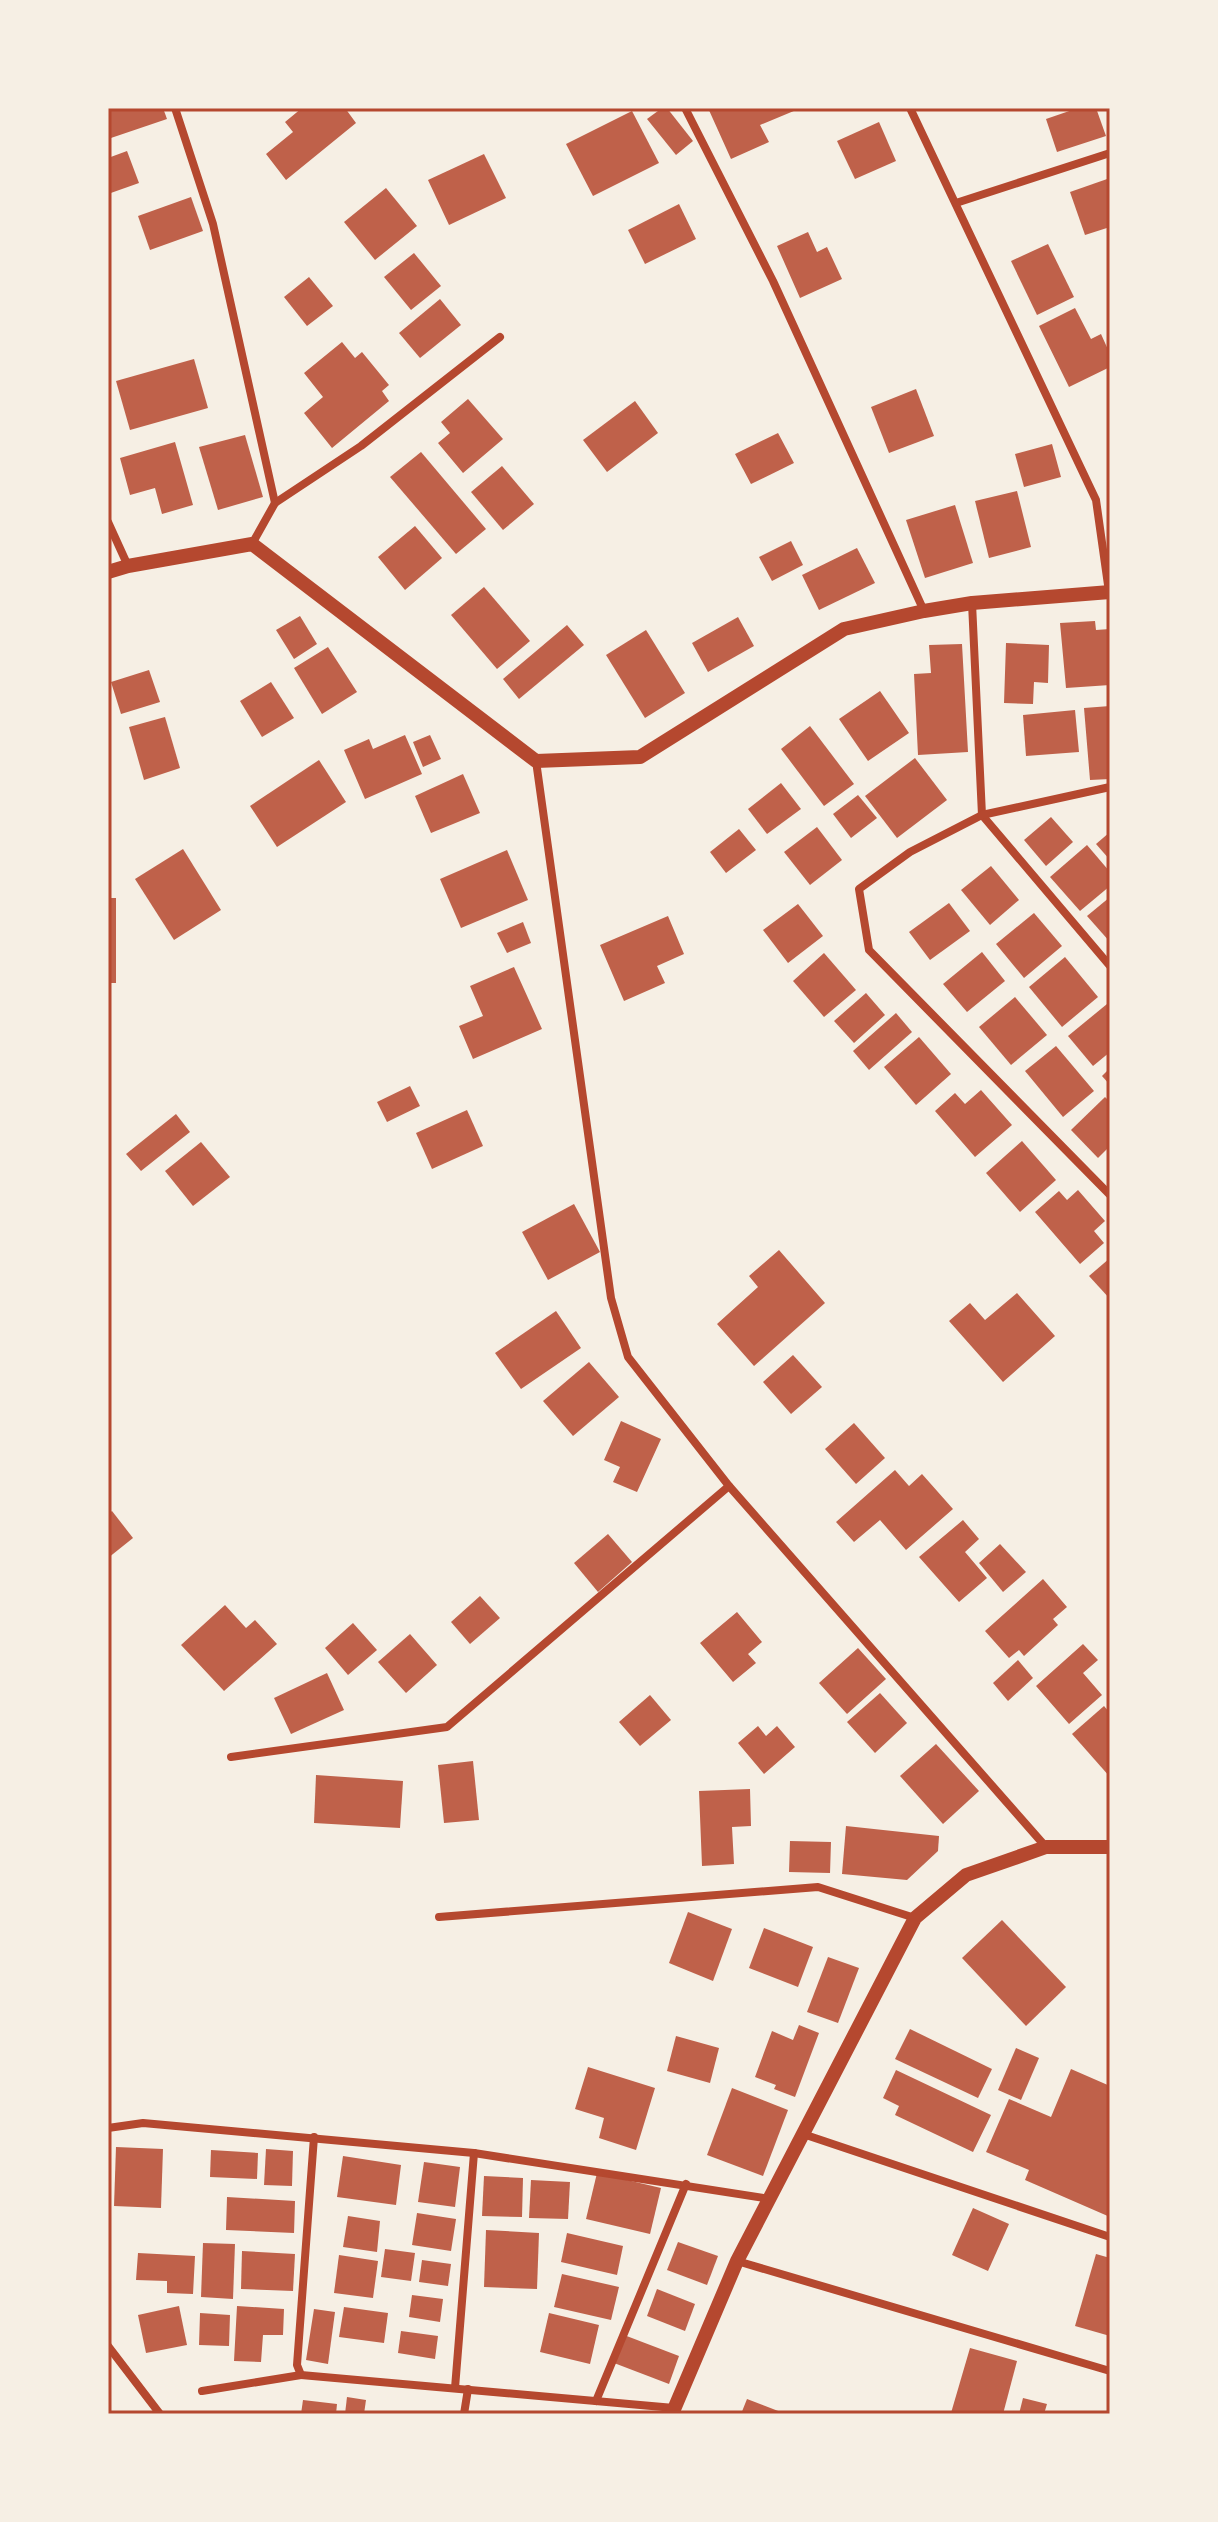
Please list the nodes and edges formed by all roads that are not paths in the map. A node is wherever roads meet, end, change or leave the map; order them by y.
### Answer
1 (175, 108) edge
2 (685, 108) edge
3 (910, 108) edge
4 (1110, 153) edge
5 (956, 203) junction
6 (500, 337) dead end
7 (275, 503) junction
8 (108, 522) edge
9 (252, 544) junction
10 (128, 566) junction
11 (108, 572) edge
12 (1110, 592) edge
13 (972, 603) junction
14 (924, 611) junction
15 (536, 761) junction
16 (1110, 787) edge
17 (982, 815) junction
18 (1110, 966) edge
19 (1110, 1195) edge
20 (729, 1486) junction
21 (231, 1757) dead end
22 (1046, 1847) junction
23 (1110, 1847) edge
24 (439, 1917) dead end
25 (915, 1918) junction
26 (108, 2128) edge
27 (803, 2134) junction
28 (314, 2137) junction
29 (474, 2153) junction
30 (686, 2184) junction
31 (771, 2199) junction
32 (1110, 2237) edge
33 (737, 2261) junction
34 (108, 2346) edge
35 (1110, 2371) edge
36 (301, 2375) junction
37 (455, 2388) junction
38 (468, 2389) junction
39 (202, 2391) dead end
40 (596, 2401) junction
41 (673, 2411) edge
42 (160, 2414) edge
43 (464, 2414) edge

1 - 7 street
2 - 14 street
3 - 5 street
4 - 5 street
5 - 12 street
6 - 7 street
7 - 9 street
8 - 10 street
9 - 10 street
9 - 15 street
10 - 11 street
12 - 13 street
13 - 14 street
13 - 17 street
14 - 15 street
15 - 20 street
16 - 17 street
17 - 18 street
17 - 19 street
20 - 21 street
20 - 22 street
22 - 23 street
22 - 25 street
24 - 25 street
25 - 27 street
26 - 28 street
27 - 31 street
27 - 32 street
28 - 29 street
28 - 36 street
29 - 30 street
29 - 37 street
30 - 31 street
30 - 40 street
31 - 33 street
33 - 35 street
33 - 41 street
34 - 42 street
36 - 37 street
36 - 39 street
37 - 38 street
38 - 40 street
38 - 43 street
40 - 41 street

